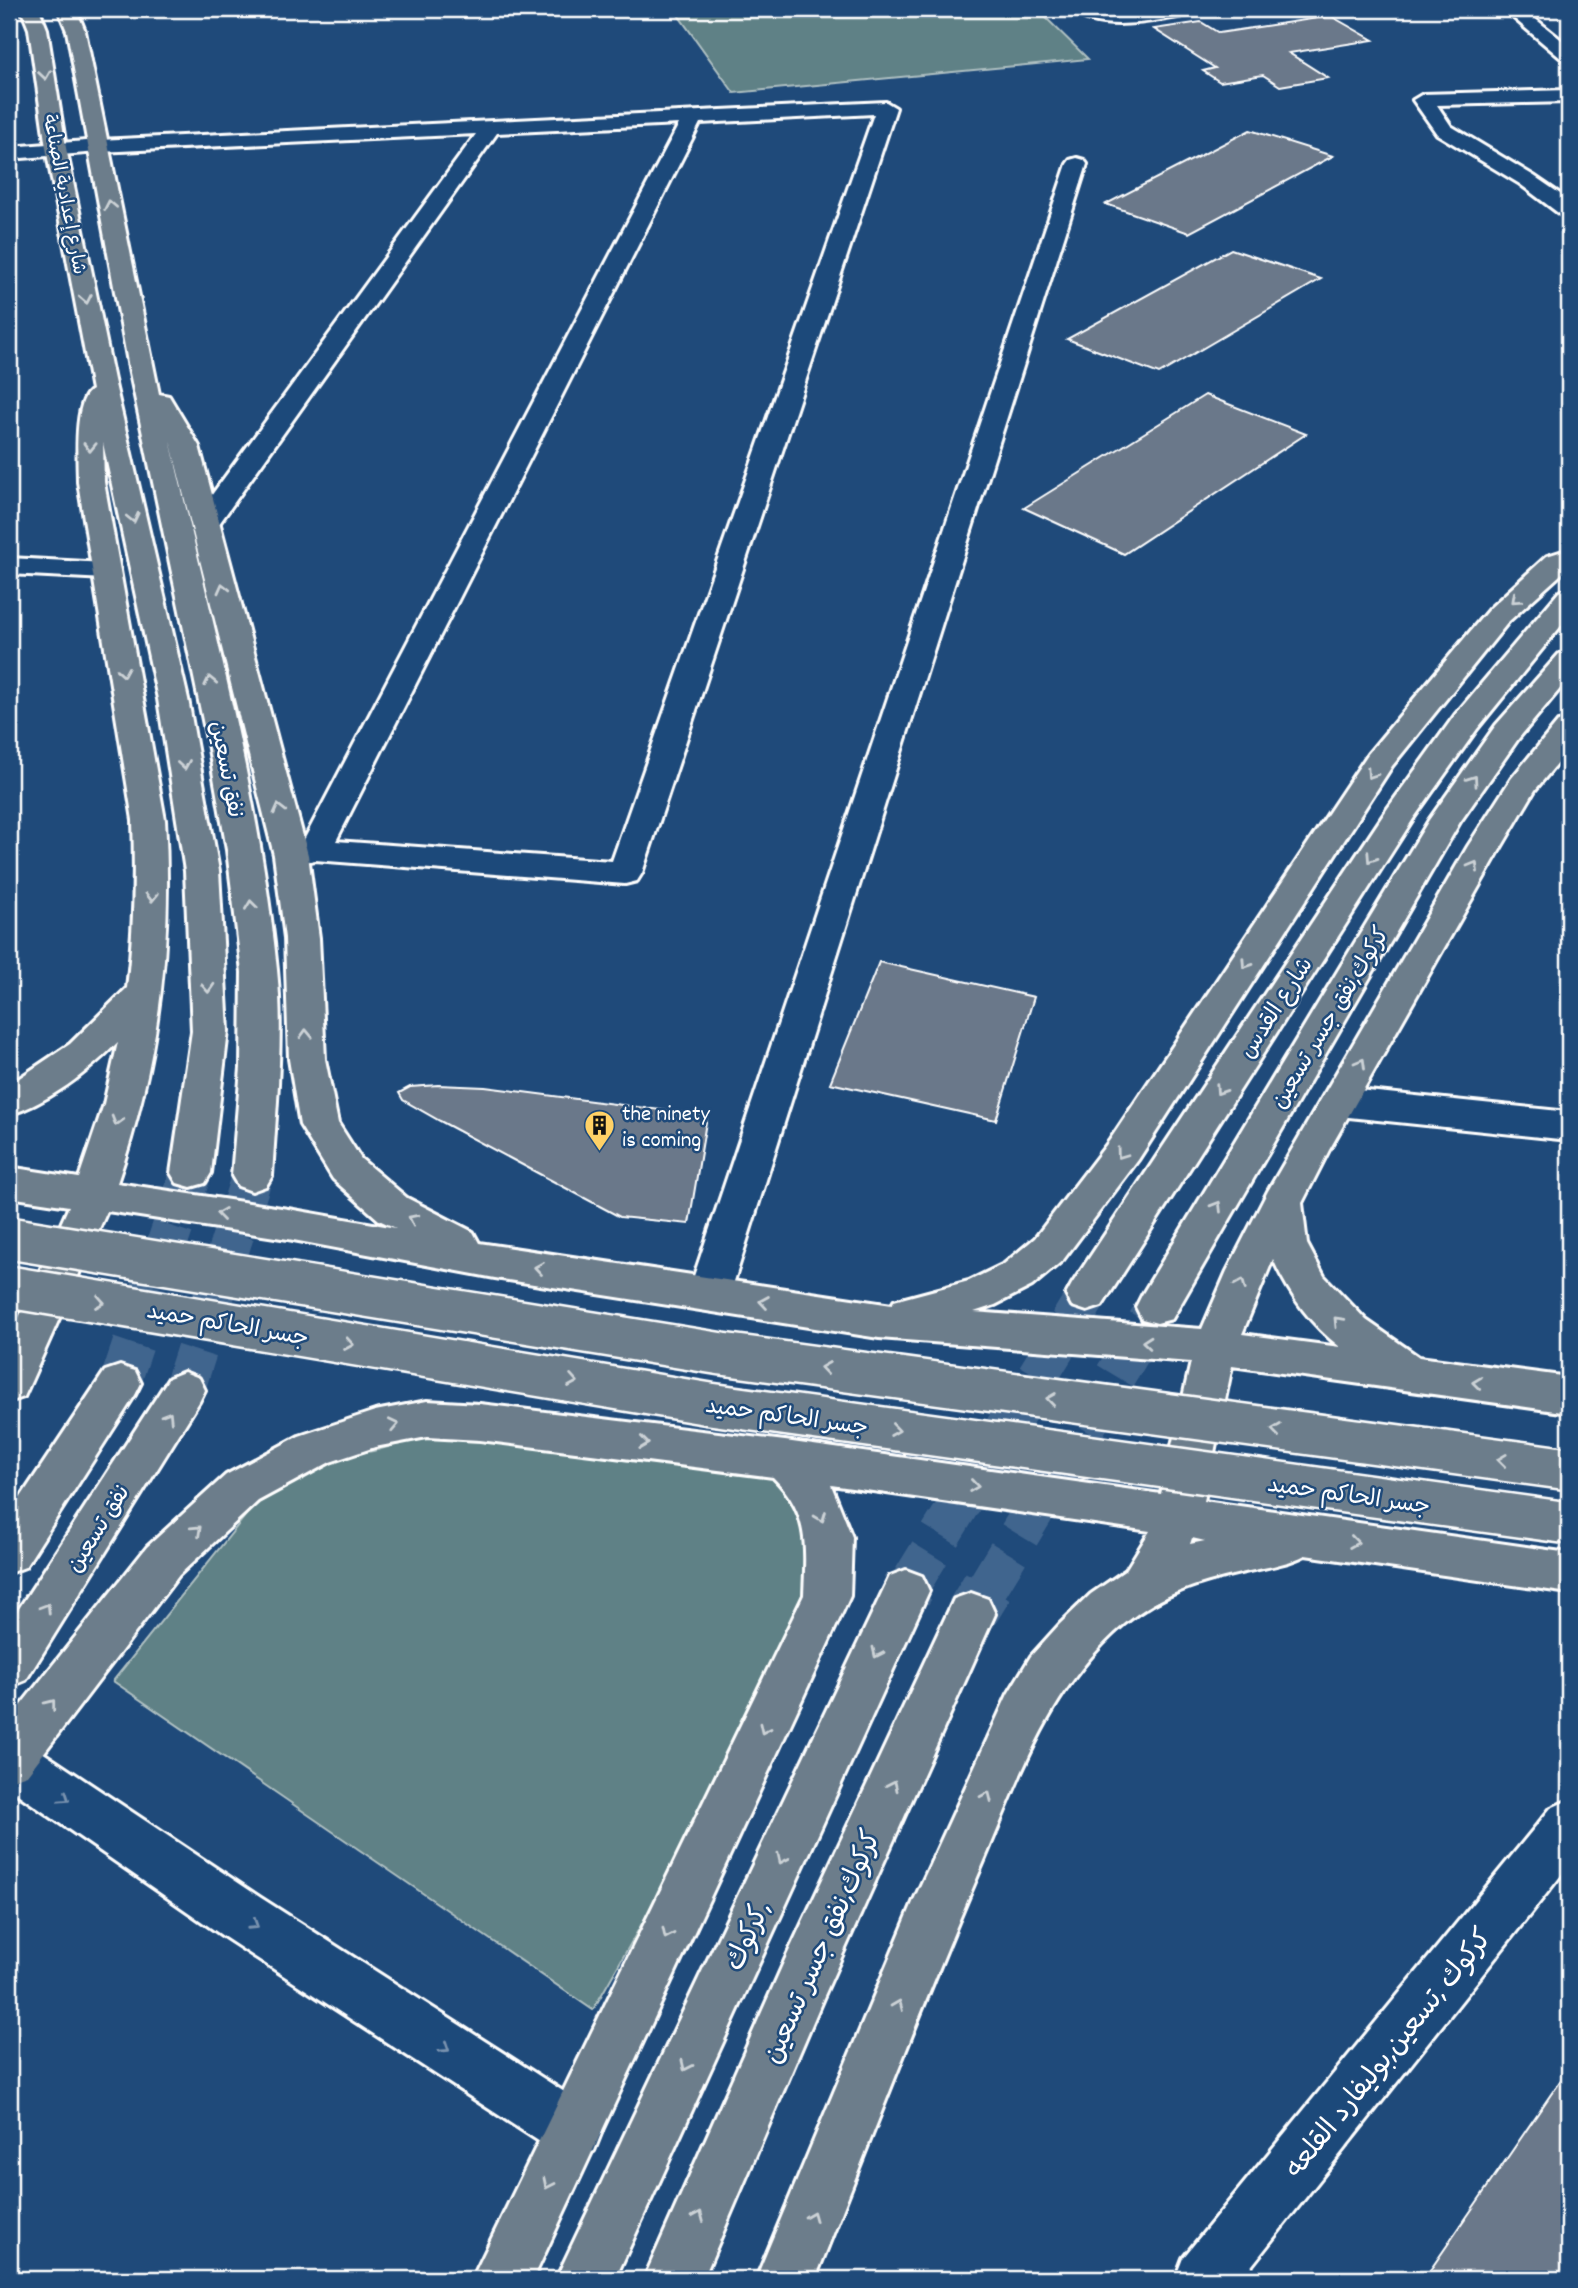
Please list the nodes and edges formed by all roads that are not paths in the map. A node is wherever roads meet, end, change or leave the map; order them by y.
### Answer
1 (30, 9) edge
2 (67, 9) edge
3 (1081, 9) edge
4 (1195, 9) edge
5 (1519, 14) edge
6 (1548, 19) dead end
7 (1569, 55) edge
8 (1569, 96) edge
9 (693, 117) junction
10 (492, 126) junction
11 (99, 146) junction
12 (56, 148) junction
13 (9, 153) edge
14 (1077, 164) dead end
15 (1569, 210) edge
16 (141, 369) junction
17 (102, 380) junction
18 (206, 522) junction
19 (1569, 557) edge
20 (9, 566) edge
21 (106, 571) junction
22 (1569, 598) edge
23 (1569, 660) edge
24 (1569, 729) edge
25 (303, 852) junction
26 (146, 988) junction
27 (9, 1101) edge
28 (1339, 1102) junction
29 (1569, 1126) edge
30 (191, 1172) tunnel mouth
31 (252, 1176) tunnel mouth
32 (9, 1182) edge
33 (93, 1196) junction
34 (1282, 1201) junction
35 (9, 1238) edge
36 (495, 1262) junction
37 (9, 1287) edge
38 (709, 1294) junction
39 (1087, 1295) tunnel mouth
40 (1157, 1307) tunnel mouth
41 (879, 1321) junction
42 (1215, 1347) junction
43 (1413, 1375) junction
44 (120, 1383) tunnel mouth
45 (9, 1385) edge
46 (184, 1390) tunnel mouth
47 (1569, 1395) edge
48 (785, 1460) junction
49 (1569, 1469) edge
50 (1178, 1517) junction
51 (1569, 1523) edge
52 (1314, 1536) junction
53 (9, 1553) edge
54 (1569, 1573) edge
55 (1142, 1585) junction
56 (906, 1591) tunnel mouth
57 (971, 1614) tunnel mouth
58 (9, 1665) edge
59 (9, 1759) edge
60 (1569, 1825) edge
61 (574, 2131) junction
62 (502, 2279) edge
63 (585, 2279) edge
64 (673, 2279) edge
65 (786, 2279) edge
66 (1204, 2279) edge

1 -> 12 main road, شارع إعدادية الصناعة
2 - 11 main road, شارع إعدادية الصناعة
3 - 4 street
5 - 6 street
5 - 7 street
8 - 15 street
9 - 10 street
9 - 25 street
9 - 25 street
10 - 11 street
10 - 18 street
11 - 12 street
16 -> 11 main road, شارع إعدادية الصناعة
12 - 13 street
12 -> 17 main road, شارع إعدادية الصناعة
14 - 38 street
16 - 18 main road
31 -> 16 main road, نفق تسعين
17 -> 21 main road
17 -> 30 main road, نفق تسعين
25 -> 18 main road
19 -> 41 main road
20 - 21 street
21 -> 26 main road
22 -> 39 main road, شارع القدس
40 -> 23 main road, كركوك,نفق جسر تسعين
28 -> 24 main road
36 -> 25 main road
26 - 27 main road
26 -> 33 main road
28 - 29 street
28 - 34 main road
32 - 33 main road
36 -> 33 main road
33 - 45 main road
42 -> 34 main road
43 -> 34 main road
49 -> 35 main road, جسر الحاكم حميد, bridge
38 -> 36 main road
37 -> 51 main road, جسر الحاكم حميد, bridge
41 -> 38 main road
42 -> 41 main road
42 - 43 main road
42 - 50 main road
47 -> 43 main road
44 - 53 main road
58 -> 46 main road, نفق تسعين
48 -> 50 main road
59 -> 48 main road
48 -> 61 main road
50 - 52 main road
50 - 55 main road
52 -> 54 main road
52 - 55 main road
65 -> 55 main road
56 -> 63 main road, كركوك,
64 -> 57 main road, كركوك,نفق جسر تسعين
59 -> 61 street
60 - 66 street, كركوك ,تسعين,بوليفارد القلعه
61 -> 62 main road

